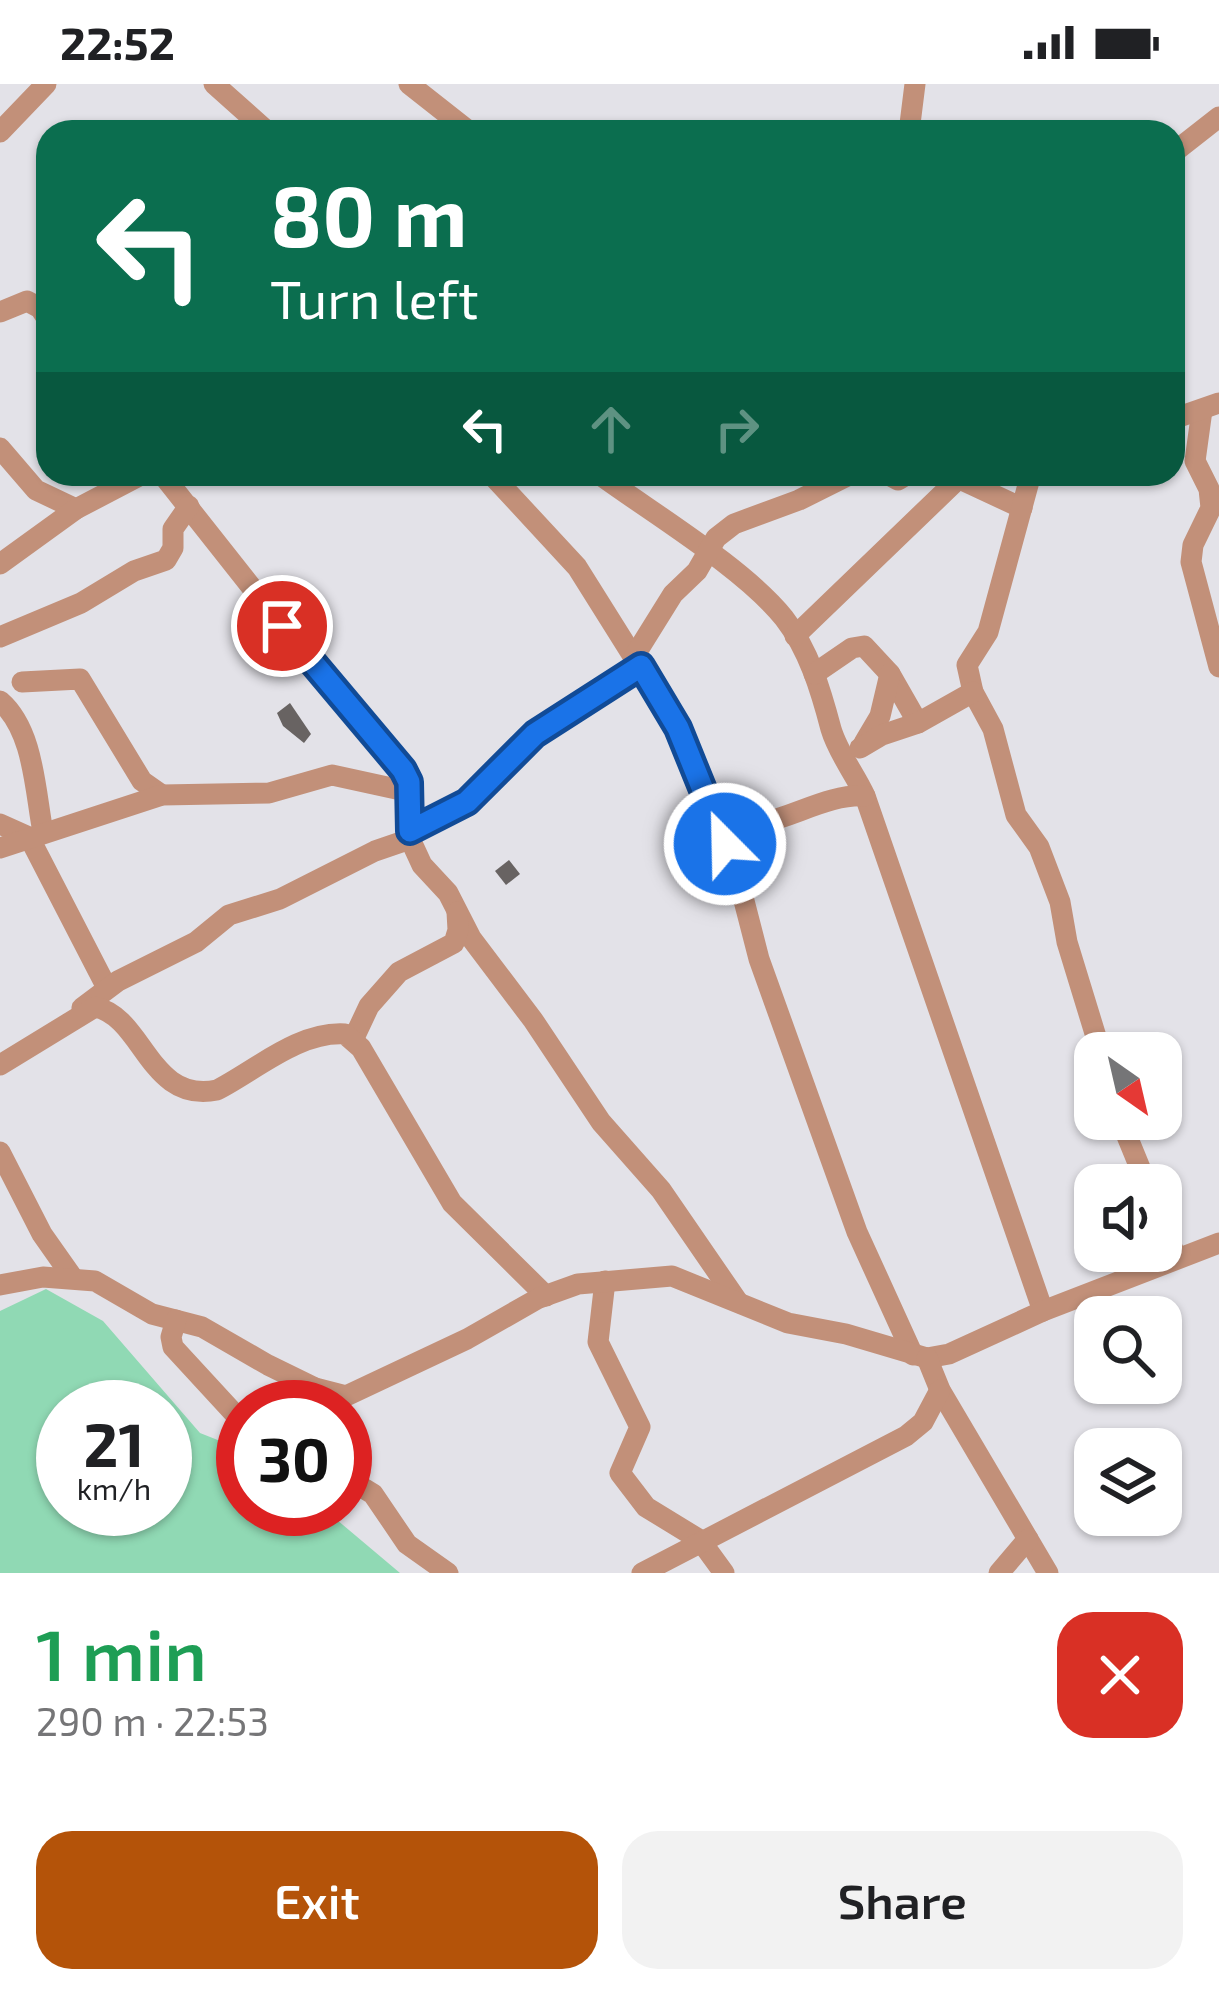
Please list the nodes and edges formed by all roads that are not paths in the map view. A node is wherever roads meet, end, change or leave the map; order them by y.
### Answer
1 (46, 84) edge
2 (214, 84) edge
3 (409, 84) edge
4 (915, 84) edge
5 (1219, 117) edge
6 (254, 120) edge
7 (455, 120) edge
8 (910, 120) edge
9 (0, 132) edge
10 (1185, 144) edge
11 (36, 306) edge
12 (0, 312) edge
13 (1210, 407) edge
14 (0, 448) edge
15 (120, 486) edge
16 (172, 486) edge
17 (502, 486) edge
18 (616, 486) edge
19 (827, 486) edge
20 (944, 486) edge
21 (980, 486) edge
22 (1027, 486) edge
23 (189, 506) junction
24 (1022, 508) junction
25 (76, 509) junction
26 (705, 551) junction
27 (0, 564) edge
28 (795, 636) junction
29 (0, 637) edge
30 (638, 660) junction
31 (1219, 668) edge
32 (814, 674) junction
33 (890, 674) junction
34 (22, 682) dead end
35 (974, 692) junction
36 (0, 701) edge
37 (918, 723) junction
38 (860, 748) junction
39 (853, 771) junction
40 (410, 792) junction
41 (162, 794) junction
42 (866, 796) junction
43 (712, 820) junction
44 (0, 824) edge
45 (36, 835) junction
46 (410, 835) junction
47 (0, 848) edge
48 (457, 911) junction
49 (107, 988) junction
50 (65, 1024) junction
51 (1095, 1032) edge
52 (353, 1040) junction
53 (0, 1064) edge
54 (0, 1152) edge
55 (1219, 1243) edge
56 (1182, 1256) edge
57 (1141, 1272) edge
58 (73, 1279) junction
59 (605, 1281) junction
60 (0, 1285) edge
61 (546, 1296) junction
62 (739, 1302) junction
63 (1043, 1311) junction
64 (176, 1320) junction
65 (920, 1357) junction
66 (300, 1380) edge
67 (372, 1385) edge
68 (940, 1390) junction
69 (216, 1391) edge
70 (372, 1493) edge
71 (1028, 1538) junction
72 (700, 1540) junction
73 (448, 1573) edge
74 (643, 1573) edge
75 (724, 1573) edge
76 (999, 1573) edge
77 (1048, 1573) edge

1 - 9 street
2 - 6 street
3 - 7 street
4 - 8 street
5 - 10 street
11 - 12 street
13 - 31 street
14 - 25 street
15 - 25 street
16 - 23 street
17 - 30 street
18 - 26 street
19 - 26 street
20 - 28 street
21 - 24 street
22 - 24 street
23 - 29 street
23 - 40 street
24 - 35 street
25 - 27 street
26 - 28 street
26 - 30 street
28 - 32 street
30 - 43 street
30 - 46 street
32 - 33 street
32 - 39 street
33 - 37 street
33 - 38 street
34 - 41 street
35 - 37 street
35 - 51 street
36 - 45 street
37 - 38 street
38 - 39 street
39 - 42 street
40 - 41 street
40 - 46 street
41 - 45 street
42 - 43 street
42 - 63 street
43 - 65 street
44 - 45 street
45 - 47 street
45 - 49 street
46 - 48 street
46 - 49 street
48 - 52 street
48 - 62 street
49 - 50 street
50 - 52 street
50 - 53 street
52 - 61 street
54 - 58 street
55 - 56 street
57 - 63 street
58 - 60 street
58 - 64 street
59 - 61 street
59 - 62 street
59 - 72 street
61 - 67 street
62 - 65 street
63 - 65 street
64 - 66 street
64 - 69 street
65 - 68 street
68 - 71 street
68 - 72 street
70 - 73 street
71 - 76 street
71 - 77 street
72 - 74 street
72 - 75 street

